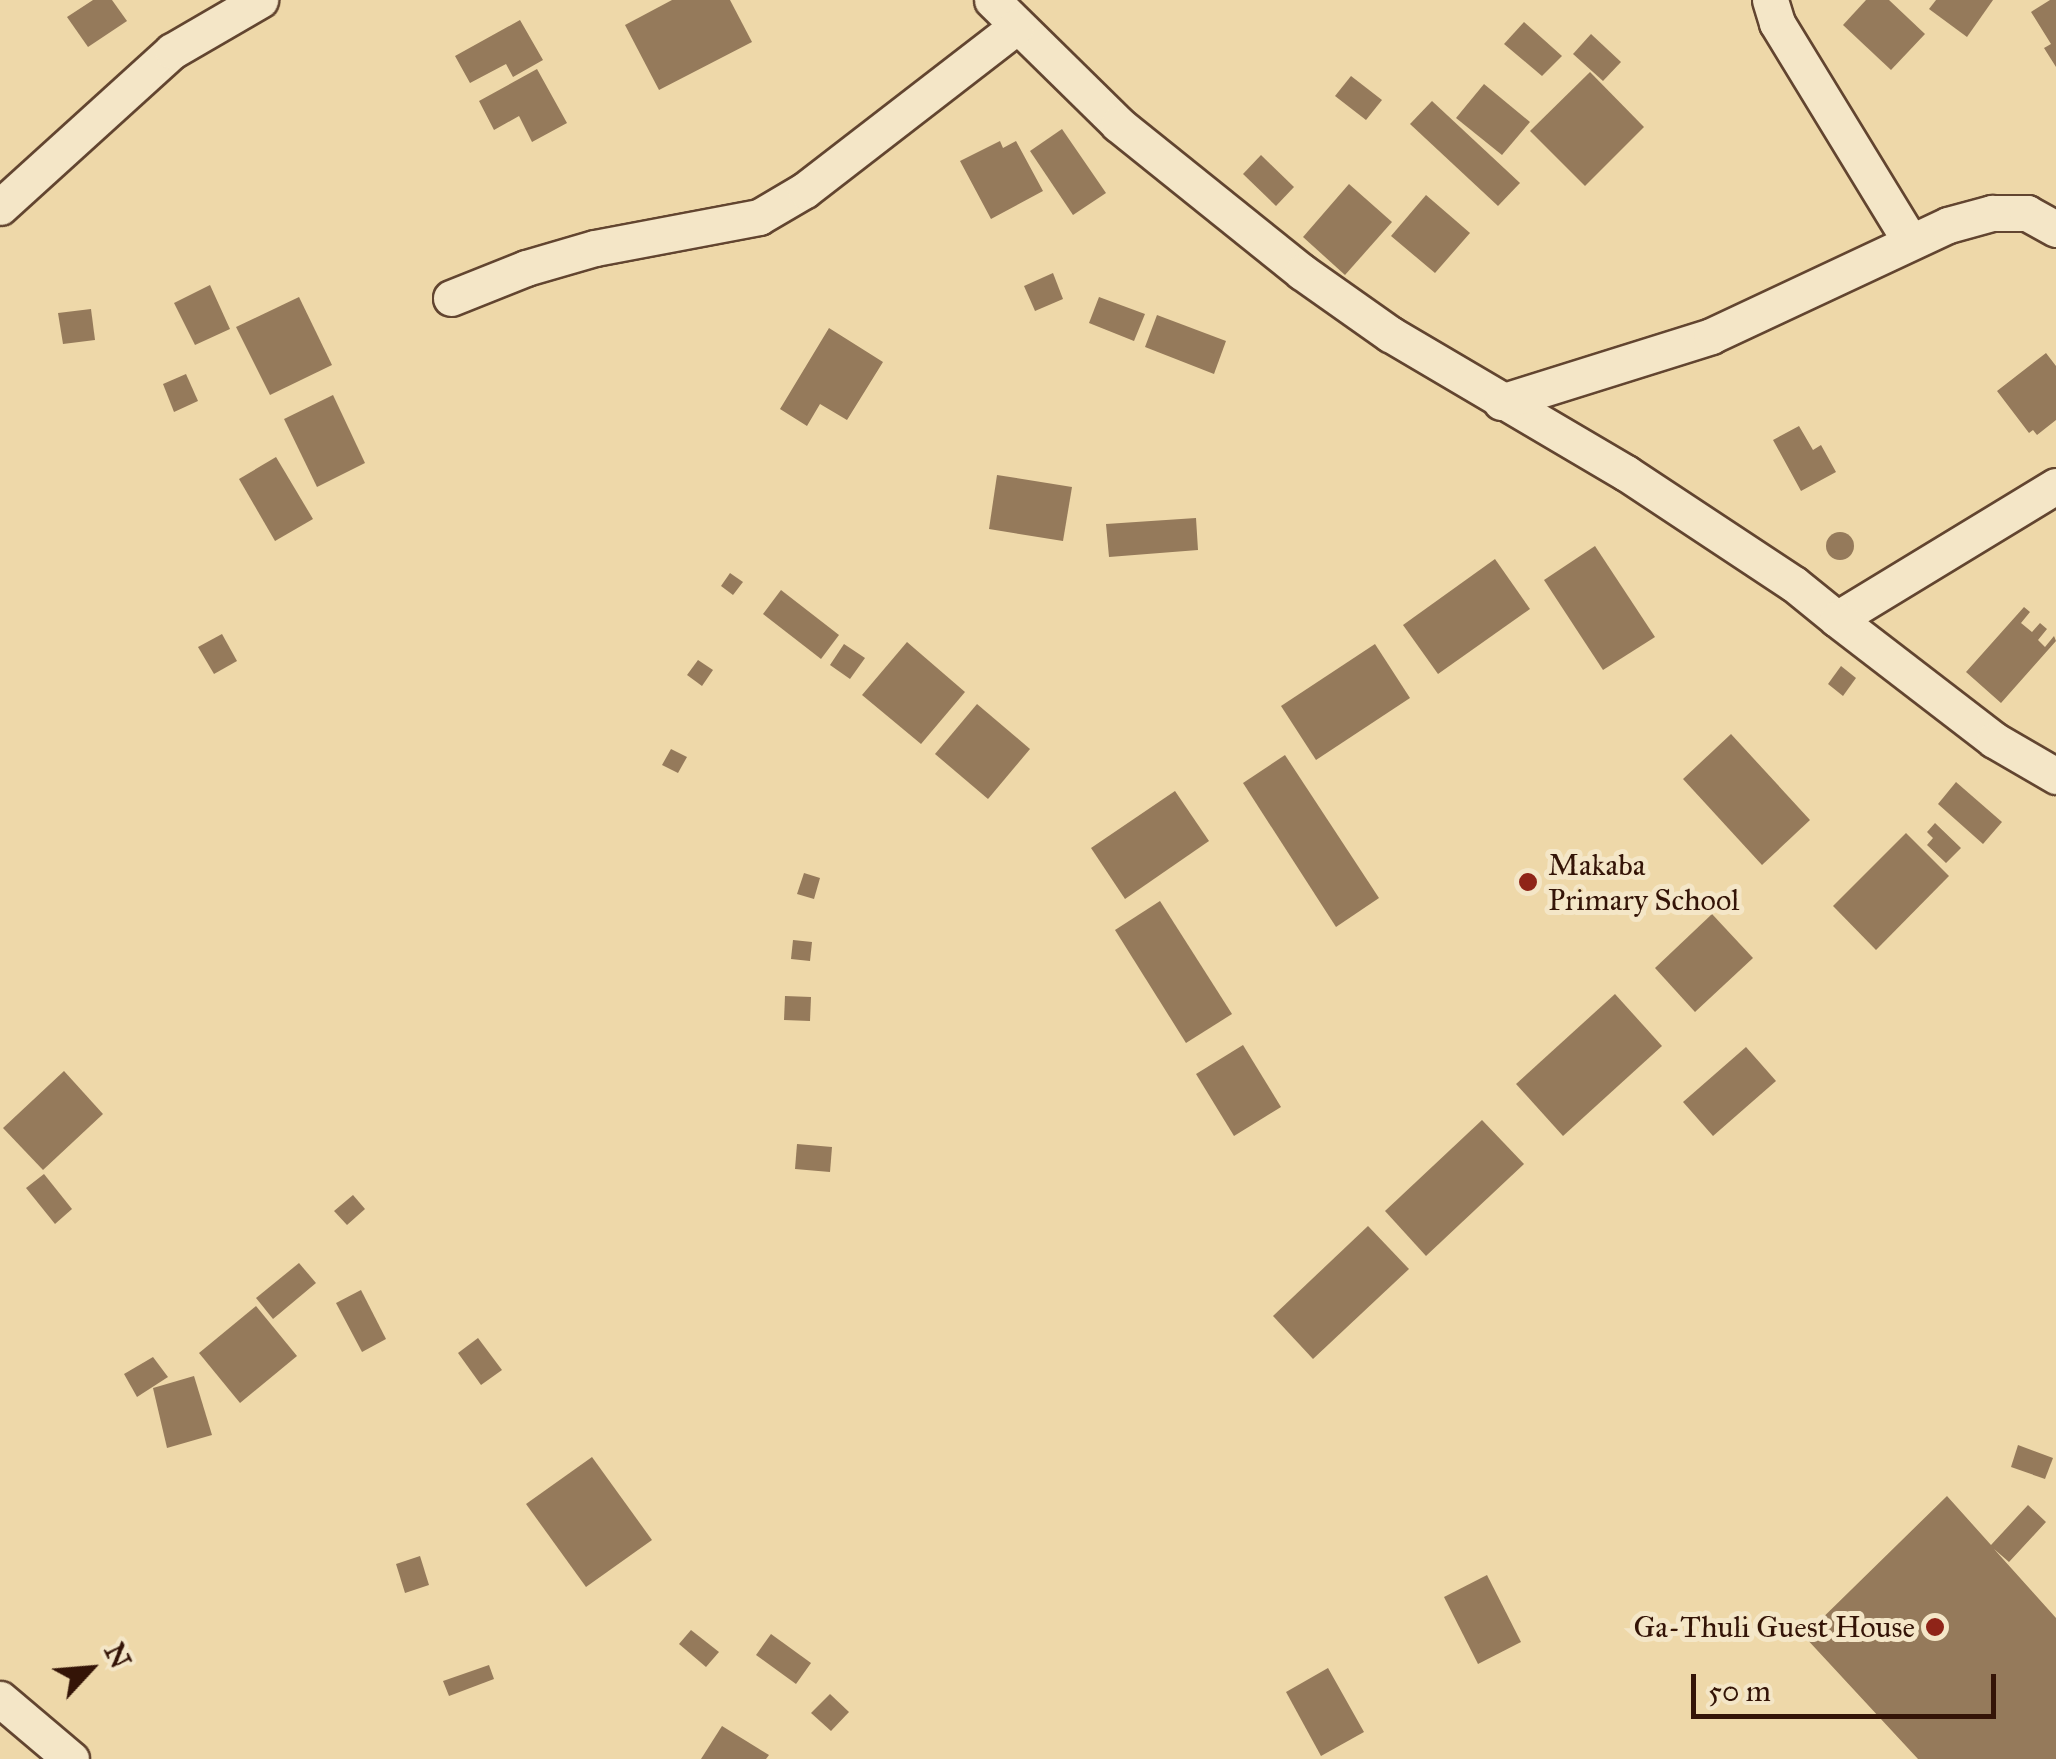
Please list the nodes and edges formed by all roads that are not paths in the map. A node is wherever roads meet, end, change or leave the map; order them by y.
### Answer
1 (260, 0) edge
2 (992, 0) edge
3 (1770, 0) edge
4 (1016, 27) junction
5 (0, 208) edge
6 (2056, 229) edge
7 (1910, 240) junction
8 (450, 298) dead end
9 (1501, 402) junction
10 (2056, 486) edge
11 (1837, 620) junction
12 (2056, 776) edge
13 (0, 1699) edge
14 (71, 1759) edge

1 - 5 street
2 - 4 street
3 - 7 street
4 - 8 street
4 - 9 street
6 - 7 street
7 - 9 street
9 - 11 street
10 - 11 street
11 - 12 street
13 - 14 street

